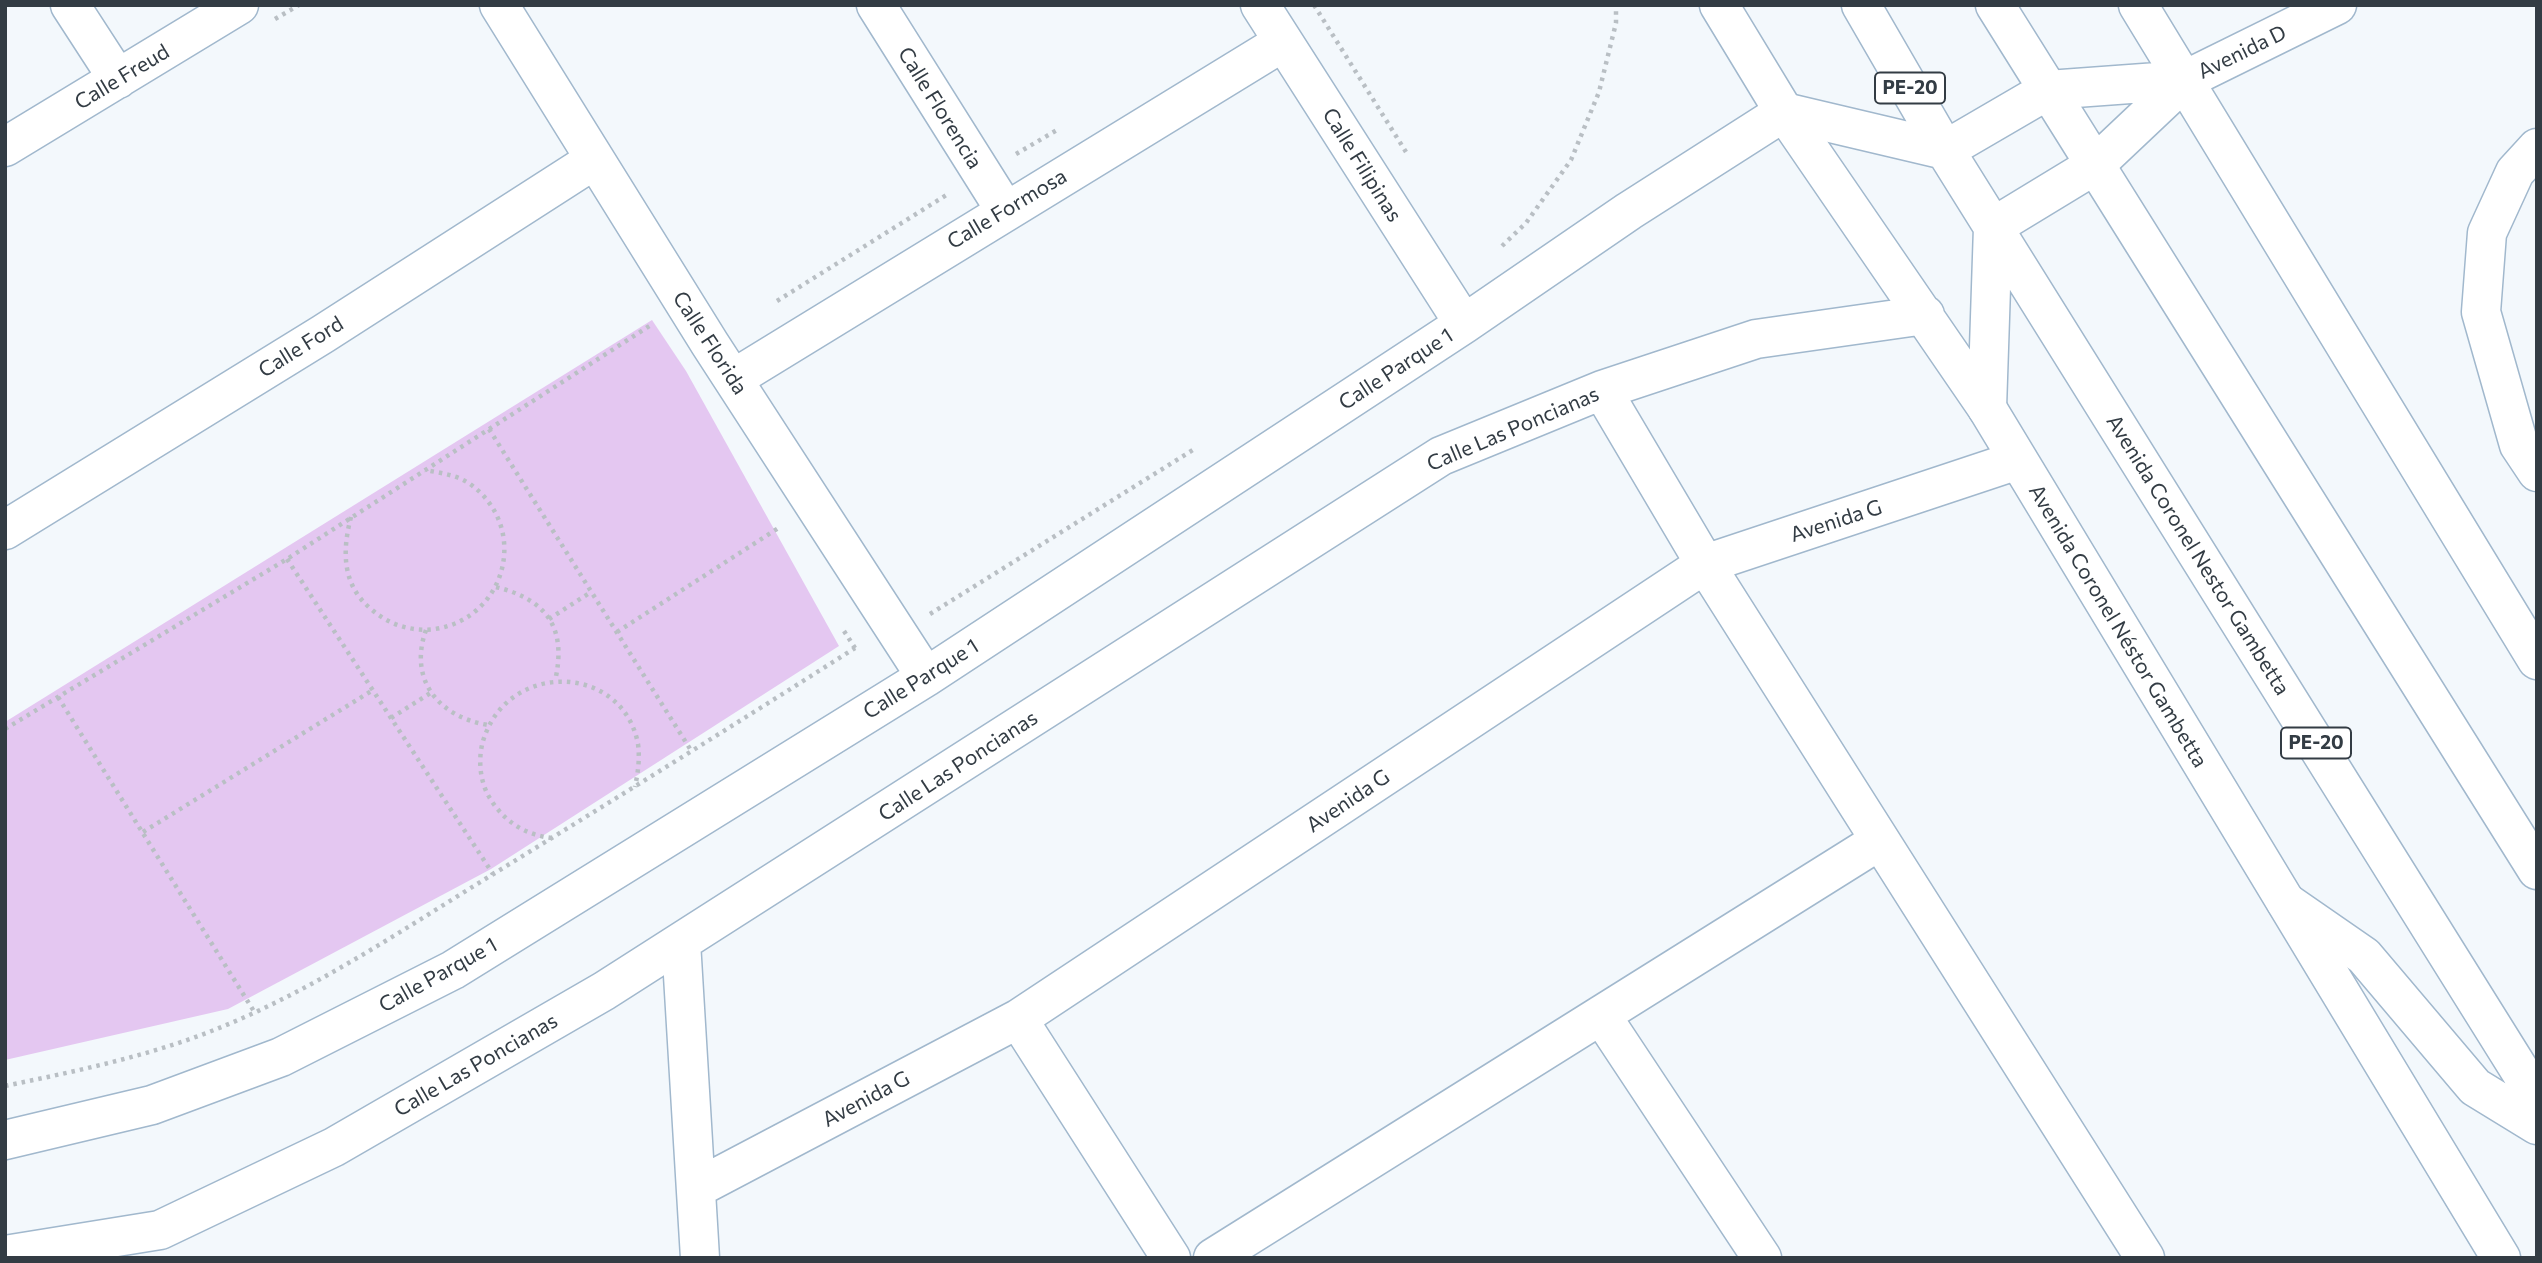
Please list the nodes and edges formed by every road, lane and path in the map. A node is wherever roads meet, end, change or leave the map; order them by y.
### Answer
1 (70, 5) edge
2 (239, 5) edge
3 (499, 5) edge
4 (876, 5) edge
5 (1260, 5) edge
6 (1314, 5) edge
7 (1616, 5) edge
8 (1719, 5) edge
9 (1861, 5) edge
10 (1996, 5) edge
11 (2138, 5) edge
12 (2337, 5) edge
13 (195, 17) edge
14 (1283, 42) junction
15 (118, 79) junction
16 (2185, 80) junction
17 (2048, 90) junction
18 (1784, 112) junction
19 (5, 147) edge
20 (2537, 148) edge
21 (1945, 150) junction
22 (1406, 153) dead end
23 (594, 160) junction
24 (2095, 165) junction
25 (951, 192) dead end
26 (1005, 210) junction
27 (1993, 227) junction
28 (1498, 250) dead end
29 (775, 302) dead end
30 (1925, 315) junction
31 (651, 324) dead end
32 (1464, 324) junction
33 (733, 379) junction
34 (1602, 390) junction
35 (1987, 408) junction
36 (489, 429) junction
37 (1203, 443) dead end
38 (2018, 460) junction
39 (424, 470) junction
40 (2537, 472) edge
41 (351, 517) junction
42 (780, 527) dead end
43 (5, 530) edge
44 (287, 559) junction
45 (1704, 564) junction
46 (496, 587) junction
47 (591, 592) junction
48 (924, 618) dead end
49 (550, 620) junction
50 (426, 630) junction
51 (617, 632) junction
52 (855, 648) dead end
53 (2537, 660) edge
54 (926, 677) junction
55 (555, 681) junction
56 (373, 690) junction
57 (432, 692) junction
58 (58, 697) junction
59 (391, 718) junction
60 (488, 725) junction
61 (5, 729) edge
62 (692, 752) junction
63 (634, 788) junction
64 (143, 832) junction
65 (552, 838) junction
66 (1879, 841) junction
67 (2537, 870) edge
68 (493, 874) junction
69 (2286, 902) junction
70 (681, 942) junction
71 (255, 1013) junction
72 (1601, 1015) junction
73 (1018, 1019) junction
74 (5, 1086) edge
75 (2537, 1098) edge
76 (2537, 1125) edge
77 (5, 1140) edge
78 (697, 1188) junction
79 (5, 1255) edge
80 (701, 1258) edge
81 (1171, 1258) edge
82 (1213, 1258) edge
83 (1762, 1258) edge
84 (2145, 1258) edge
85 (2501, 1258) edge

1 - 15 main road
2 - 13 main road, Calle Freud
3 - 23 main road, Calle Florida
4 - 26 main road, Calle Florencia
5 - 14 main road, Calle Filipinas
6 - 22 path
7 - 28 path
8 - 18 main road, Avenida Coronel Néstor Gambetta
9 - 21 main road, PE-20
10 - 17 main road
11 - 16 main road
12 - 16 main road, Avenida D
13 - 15 main road, Calle Freud
14 - 26 main road, Calle Formosa
14 - 32 main road, Calle Filipinas
15 - 19 main road, Calle Freud
16 - 17 main road, Avenida D
16 - 24 main road, Avenida D
16 - 53 main road
17 - 21 main road
17 - 24 main road
18 - 21 main road
18 - 30 main road, Avenida Coronel Néstor Gambetta
18 - 32 main road, Calle Parque 1
20 - 40 main road
21 - 27 main road, PE-20
23 - 33 main road, Calle Florida
23 - 43 main road, Calle Ford
24 - 27 main road, Avenida D
24 - 67 main road
25 - 29 path
26 - 33 main road, Calle Formosa
27 - 35 main road
27 - 75 main road, Avenida Coronel Nestor Gambetta / PE-20
30 - 34 main road, Calle Las Poncianas
30 - 35 main road, Avenida Coronel Néstor Gambetta
31 - 36 path
32 - 54 main road, Calle Parque 1
33 - 54 main road, Calle Florida
34 - 45 main road
34 - 70 main road, Calle Las Poncianas
35 - 38 main road, Avenida Coronel Néstor Gambetta
36 - 39 path
36 - 47 path
37 - 48 path
38 - 45 main road, Avenida G
38 - 69 main road, Avenida Coronel Néstor Gambetta
39 - 41 path
39 - 46 path
41 - 44 path
41 - 50 path
42 - 51 path
44 - 56 path
44 - 58 path
45 - 66 main road
45 - 73 main road, Avenida G
46 - 49 path
46 - 50 path
47 - 49 path
47 - 51 path
49 - 55 path
50 - 57 path
51 - 62 path
52 - 62 path
54 - 77 main road, Calle Parque 1
55 - 60 path
55 - 63 path
56 - 59 path
56 - 64 path
57 - 59 path
57 - 60 path
58 - 61 path
58 - 64 path
59 - 68 path
60 - 65 path
62 - 63 path
63 - 65 path
64 - 71 path
65 - 68 path
66 - 72 main road
66 - 84 main road
68 - 71 path
69 - 76 main road
69 - 85 main road, Avenida Coronel Néstor Gambetta
70 - 78 main road
70 - 79 main road, Calle Las Poncianas
71 - 74 path
72 - 82 main road
72 - 83 main road
73 - 78 main road, Avenida G
73 - 81 main road
78 - 80 main road

